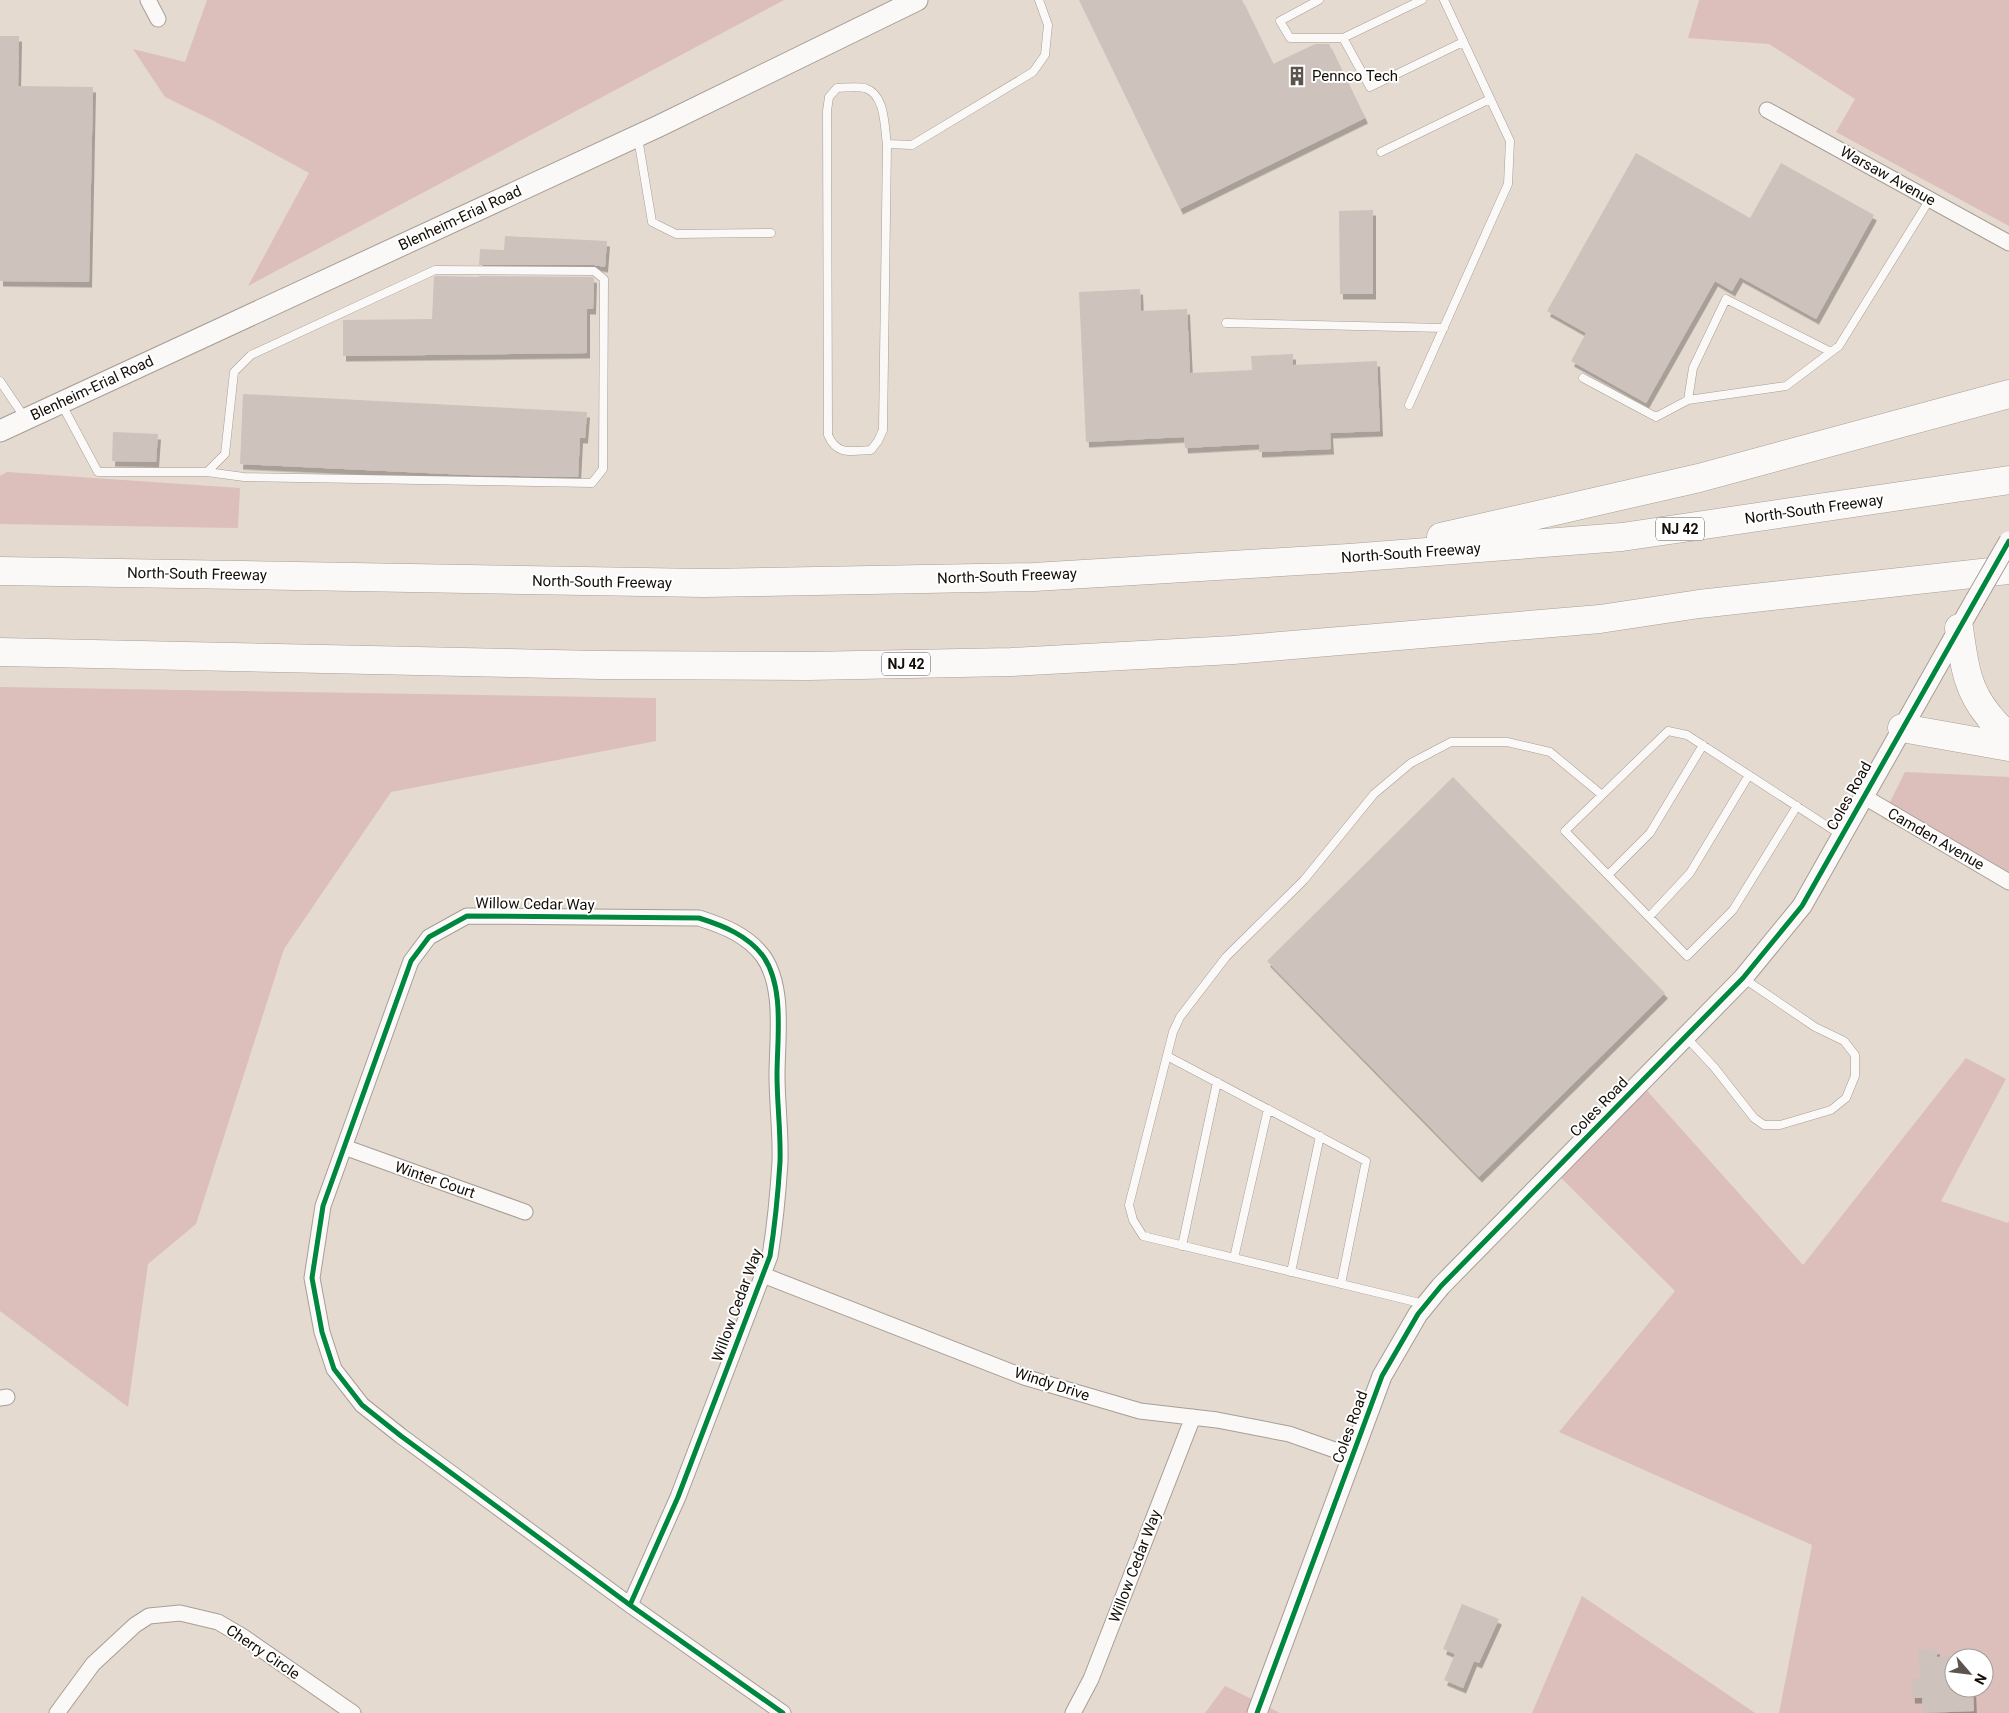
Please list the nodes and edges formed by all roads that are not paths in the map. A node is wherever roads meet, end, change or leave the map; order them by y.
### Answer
1 (148, 0) edge
2 (917, 0) edge
3 (1039, 0) edge
4 (1319, 0) edge
5 (1422, 0) edge
6 (1444, 0) edge
7 (158, 19) dead end
8 (1343, 38) junction
9 (1463, 42) junction
10 (1490, 99) junction
11 (1767, 110) dead end
12 (638, 136) junction
13 (887, 144) junction
14 (1381, 152) dead end
15 (1930, 199) junction
16 (772, 233) dead end
17 (2009, 243) edge
18 (1226, 323) dead end
19 (1444, 328) junction
20 (1831, 352) junction
21 (1583, 378) dead end
22 (0, 381) edge
23 (2009, 394) edge
24 (1688, 400) junction
25 (61, 403) junction
26 (1409, 405) dead end
27 (26, 419) junction
28 (0, 431) edge
29 (207, 472) junction
30 (2009, 480) edge
31 (2009, 541) edge
32 (1349, 558) junction
33 (2009, 570) edge
34 (0, 571) edge
35 (1958, 628) junction
36 (0, 652) edge
37 (120, 655) junction
38 (0, 660) edge
39 (1902, 728) junction
40 (2009, 734) edge
41 (1703, 745) junction
42 (2009, 747) edge
43 (1749, 775) junction
44 (1602, 796) junction
45 (1863, 796) junction
46 (1797, 806) junction
47 (1841, 835) junction
48 (1608, 875) junction
49 (2009, 882) edge
50 (1649, 917) junction
51 (1743, 978) junction
52 (1686, 1036) junction
53 (1167, 1056) junction
54 (1218, 1082) junction
55 (1268, 1109) junction
56 (1320, 1136) junction
57 (344, 1148) junction
58 (525, 1212) dead end
59 (1182, 1246) junction
60 (1234, 1258) junction
61 (1291, 1272) junction
62 (763, 1275) junction
63 (1341, 1284) junction
64 (1426, 1305) junction
65 (1193, 1417) junction
66 (1352, 1456) junction
67 (630, 1605) junction
68 (57, 1713) edge
69 (353, 1713) edge
70 (783, 1713) edge
71 (1073, 1713) edge
72 (1257, 1713) edge

1 - 7 street
2 - 12 main road, Blenheim-Erial Road
3 - 13 lane
4 - 8 lane
5 - 8 lane
6 - 9 lane
8 - 9 lane
9 - 10 lane
10 - 14 lane
10 - 19 lane
11 - 15 street, Warsaw Avenue
12 - 16 lane
12 - 25 main road, Blenheim-Erial Road
13 - 13 lane
15 - 17 street, Warsaw Avenue
15 - 20 lane
18 - 19 lane
19 - 26 lane
20 - 24 lane
20 - 24 lane
21 - 24 lane
22 - 27 lane
23 - 32 highway
25 - 27 main road, Blenheim-Erial Road
25 - 29 lane
27 - 28 main road, Blenheim-Erial Road
29 - 29 lane
30 - 32 highway, North-South Freeway / NJ 42
31 - 35 street, Coles Road, bridge
32 - 34 highway, North-South Freeway / NJ 42
33 - 37 highway, NJ 42
35 - 39 street, Coles Road
35 - 40 highway
36 - 37 highway, NJ 42
37 - 38 highway
39 - 42 highway
39 - 45 street, Coles Road
41 - 43 lane
41 - 44 lane
41 - 48 lane
43 - 46 lane
43 - 50 lane
44 - 48 lane
44 - 53 lane
45 - 47 street, Coles Road
45 - 49 street, Camden Avenue
46 - 47 lane
46 - 50 lane
47 - 51 street, Coles Road
48 - 50 lane
51 - 52 street, Coles Road
51 - 52 lane
52 - 64 street, Coles Road
53 - 54 lane
53 - 59 lane
54 - 55 lane
54 - 59 lane
55 - 56 lane
55 - 60 lane
56 - 61 lane
56 - 63 lane
57 - 58 street, Winter Court
57 - 62 street, Willow Cedar Way
57 - 67 street, Willow Cedar Way
59 - 60 lane
60 - 61 lane
61 - 63 lane
62 - 65 street, Windy Drive
62 - 67 street, Willow Cedar Way
63 - 64 lane
64 - 66 street, Coles Road
65 - 66 street, Windy Drive
65 - 71 street, Willow Cedar Way
66 - 72 street, Coles Road
67 - 70 street, Willow Cedar Way
68 - 69 street, Cherry Circle

